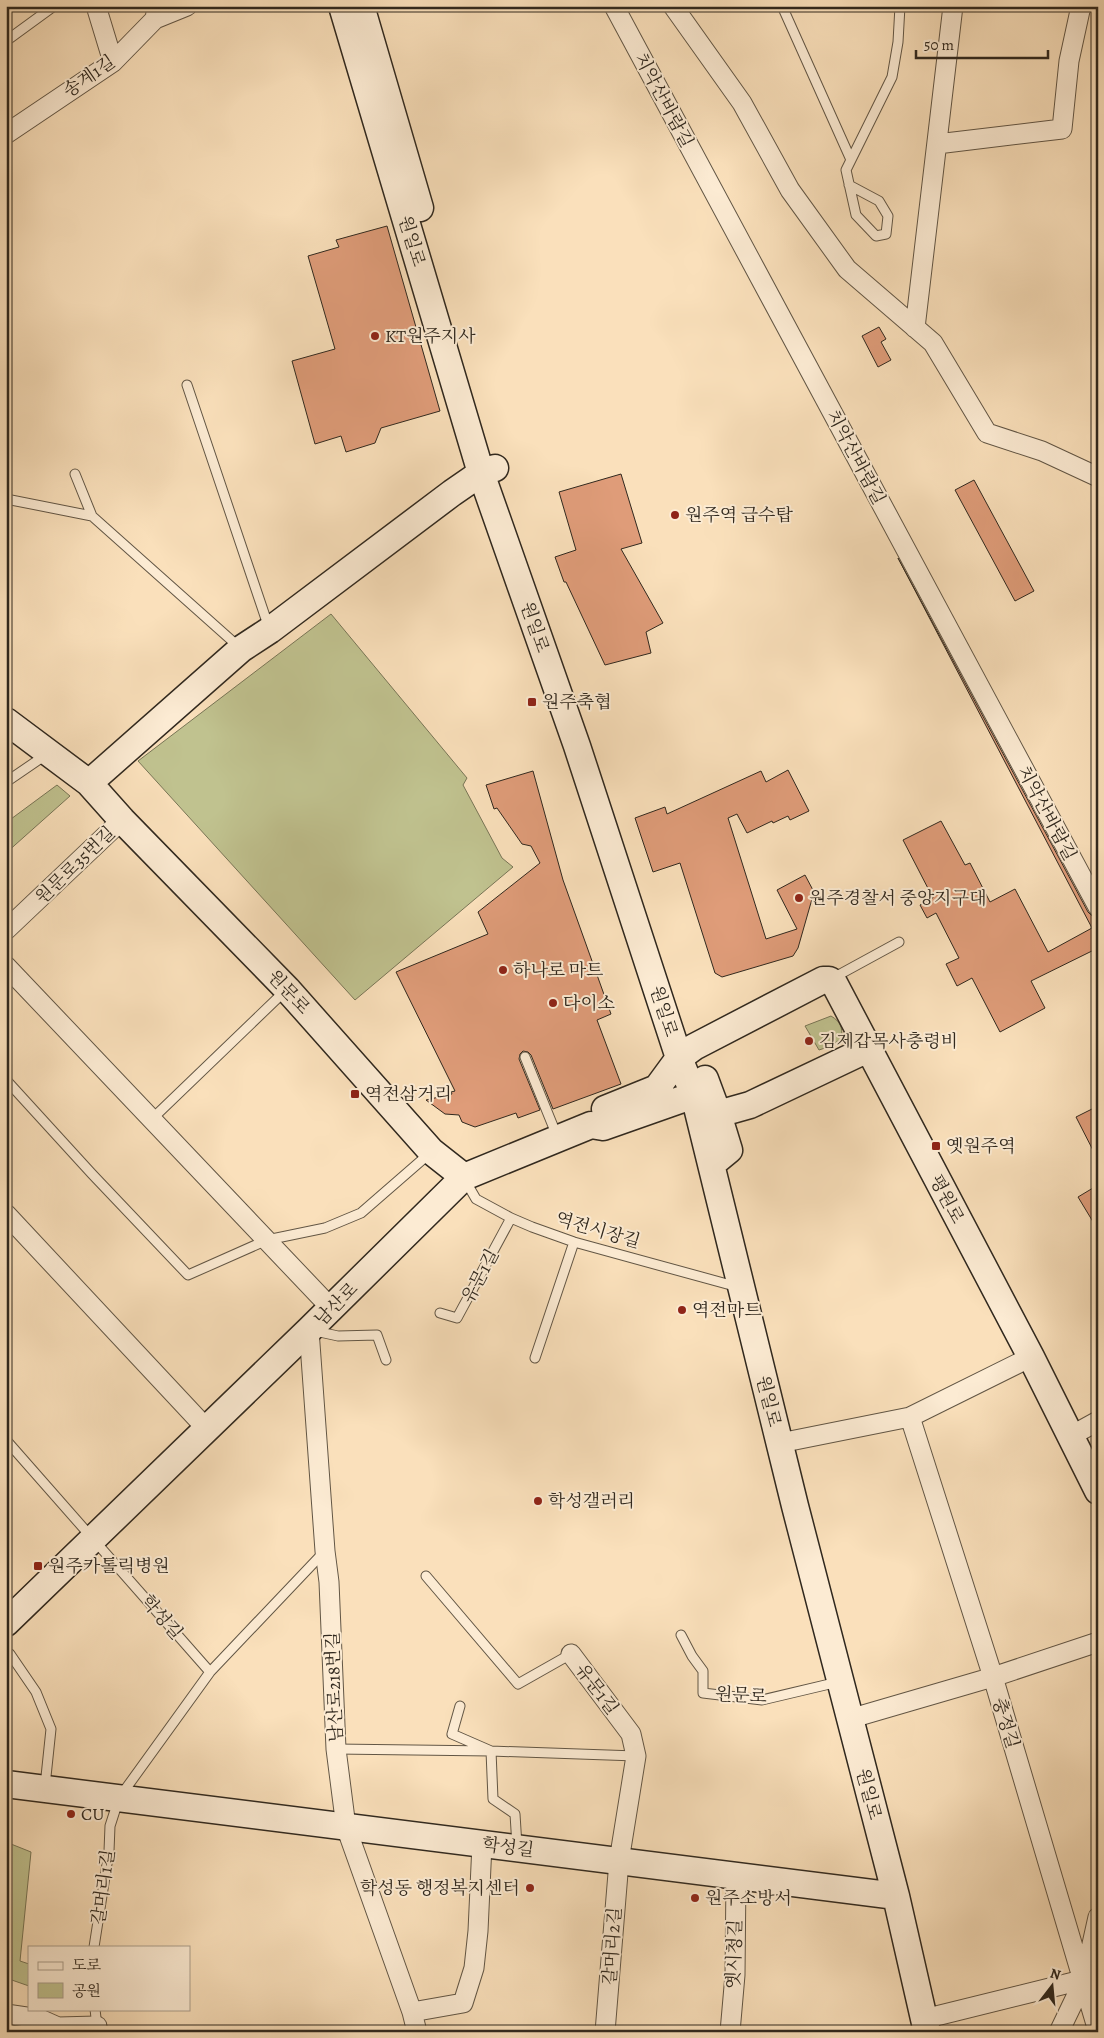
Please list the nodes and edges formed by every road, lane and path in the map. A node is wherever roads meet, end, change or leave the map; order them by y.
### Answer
1 (54, 6) edge
2 (96, 6) edge
3 (187, 6) edge
4 (342, 6) edge
5 (362, 6) edge
6 (614, 6) edge
7 (672, 6) edge
8 (782, 6) edge
9 (900, 6) edge
10 (953, 6) edge
11 (1081, 6) edge
12 (156, 12) edge
13 (6, 40) edge
14 (112, 62) junction
15 (6, 134) edge
16 (937, 144) junction
17 (851, 160) junction
18 (849, 185) junction
19 (915, 328) junction
20 (187, 386) dead end
21 (488, 470) junction
22 (76, 474) dead end
23 (1098, 477) edge
24 (6, 499) edge
25 (92, 516) junction
26 (270, 630) junction
27 (241, 649) junction
28 (6, 721) edge
29 (49, 752) junction
30 (6, 779) edge
31 (89, 784) junction
32 (122, 820) junction
33 (1098, 907) edge
34 (6, 930) edge
35 (899, 942) dead end
36 (6, 966) edge
37 (829, 980) junction
38 (287, 989) junction
39 (868, 1049) junction
40 (686, 1052) junction
41 (525, 1057) dead end
42 (8, 1082) dead end
43 (694, 1095) junction
44 (718, 1114) junction
45 (152, 1119) junction
46 (591, 1126) junction
47 (558, 1138) junction
48 (431, 1151) junction
49 (712, 1164) junction
50 (464, 1177) junction
51 (6, 1214) edge
52 (511, 1218) junction
53 (267, 1240) junction
54 (574, 1242) junction
55 (741, 1288) junction
56 (331, 1308) junction
57 (440, 1313) dead end
58 (310, 1330) junction
59 (1031, 1357) junction
60 (535, 1358) dead end
61 (386, 1360) dead end
62 (910, 1417) junction
63 (1098, 1421) edge
64 (206, 1428) junction
65 (1070, 1437) junction
66 (6, 1440) edge
67 (780, 1443) junction
68 (1098, 1491) edge
69 (94, 1539) junction
70 (324, 1551) junction
71 (426, 1576) dead end
72 (8, 1617) edge
73 (681, 1635) dead end
74 (1098, 1642) edge
75 (10, 1654) dead end
76 (571, 1654) joint
77 (210, 1672) junction
78 (993, 1677) junction
79 (841, 1682) junction
80 (460, 1706) dead end
81 (849, 1718) junction
82 (336, 1749) junction
83 (491, 1751) junction
84 (636, 1756) junction
85 (6, 1784) edge
86 (45, 1789) junction
87 (119, 1798) junction
88 (346, 1827) junction
89 (482, 1844) junction
90 (517, 1848) junction
91 (619, 1861) junction
92 (736, 1876) junction
93 (896, 1896) junction
94 (1098, 1917) edge
95 (94, 1946) edge
96 (1091, 1978) edge
97 (412, 2012) junction
98 (6, 2014) edge
99 (97, 2022) edge
100 (925, 2025) edge
101 (1098, 2031) edge
102 (417, 2032) edge
103 (606, 2032) edge
104 (730, 2032) edge
105 (1059, 2032) edge

1 - 13 lane
2 - 14 street
3 - 12 street
4 - 21 street, 원일로
5 - 21 street, 원일로
6 - 33 street, 치악산바람길
7 - 19 street
8 - 17 lane
9 - 17 lane
10 - 16 street
11 - 16 street
12 - 14 street, 송계1길
14 - 15 street, 송계1길
16 - 19 street
17 - 18 lane
18 - 18 lane
19 - 23 street
20 - 26 lane
21 - 26 street
21 - 40 street, 원일로
21 - 40 street, 원일로
22 - 25 lane
24 - 25 lane
25 - 27 lane
26 - 27 street
27 - 31 street
28 - 29 street, 원문로
29 - 30 lane
29 - 31 street, 원문로
31 - 32 street, 원문로
32 - 34 street, 원문로35번길
32 - 38 street, 원문로
35 - 37 lane
36 - 45 street
37 - 39 street, 평원로
37 - 40 street
38 - 45 lane
38 - 48 street, 원문로
39 - 44 street
39 - 59 street, 평원로
40 - 43 street, 원일로
40 - 44 street
40 - 46 street
41 - 47 lane
42 - 53 lane
43 - 44 street
43 - 46 street
43 - 49 street, 원일로
44 - 49 street
45 - 53 street
46 - 47 street
47 - 50 street
48 - 50 street, 원문로
48 - 53 lane
49 - 55 street, 원일로
50 - 52 lane, 역전시장길
50 - 56 street, 남산로
51 - 64 street
52 - 54 lane, 역전시장길
52 - 57 lane, 유문1길
53 - 56 street
54 - 55 lane, 역전시장길
54 - 60 lane
55 - 67 street, 원일로
56 - 58 street, 남산로
58 - 61 lane
58 - 64 street, 남산로
58 - 70 street, 남산로218번길
59 - 62 street
59 - 65 street, 평원로
62 - 67 street
62 - 78 street, 충정길
63 - 65 street
64 - 69 street, 남산로
65 - 68 street, 평원로
66 - 69 lane, 학성길
67 - 79 street, 원일로
69 - 72 street, 남산로
69 - 77 lane, 학성길
70 - 77 lane
70 - 82 street, 남산로218번길
71 - 76 lane, 유문1길
73 - 79 lane, 원문로
74 - 78 street
75 - 86 lane
76 - 84 street, 유문1길
77 - 87 lane
78 - 81 street
78 - 96 street, 충정길
79 - 81 street, 원일로
80 - 83 lane
81 - 93 street, 원일로
82 - 83 lane
82 - 88 street, 남산로218번길
83 - 84 lane
83 - 90 lane
84 - 91 street, 유문1길
85 - 86 street, 학성길
86 - 87 street, 학성길
87 - 88 street, 학성길
87 - 95 lane, 갈머리1길
88 - 89 street, 학성길
88 - 97 street, 남산로218번길
89 - 90 street, 학성길
89 - 97 street
90 - 91 street, 학성길
91 - 92 street, 학성길
91 - 103 street, 갈머리2길
92 - 93 street, 학성길
92 - 104 street, 옛시청길
93 - 100 street, 원일로
94 - 96 street
96 - 100 street
96 - 101 street, 충정길
96 - 105 street
97 - 102 street, 남산로218번길
98 - 99 street

